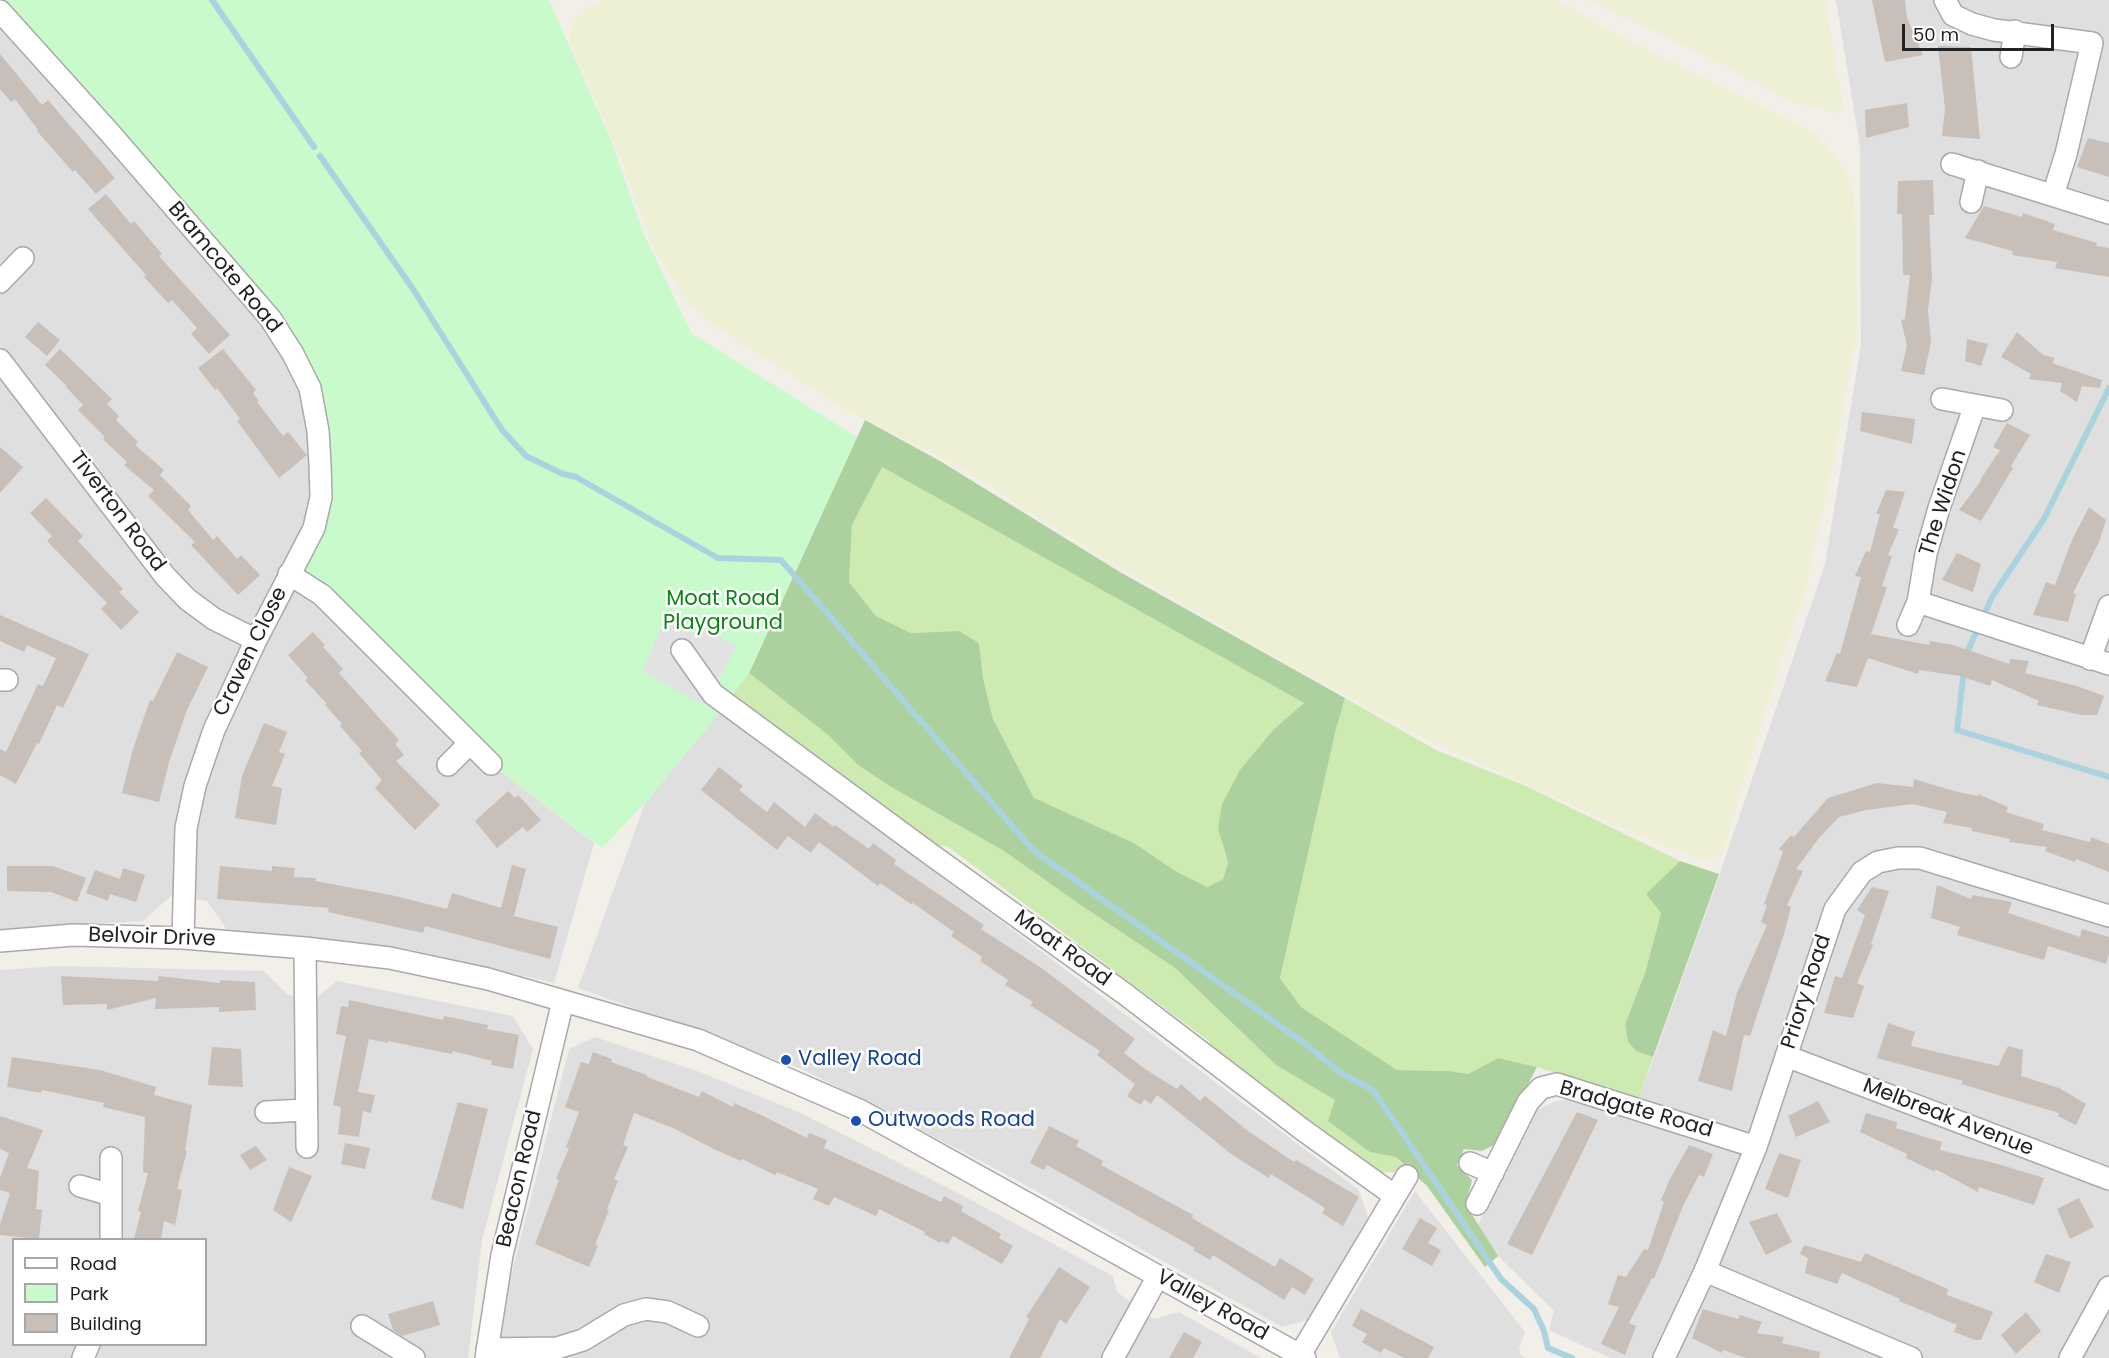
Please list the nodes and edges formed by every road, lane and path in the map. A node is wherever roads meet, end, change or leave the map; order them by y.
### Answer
1 (1945, 0) edge
2 (0, 11) edge
3 (2015, 31) junction
4 (2101, 43) edge
5 (2011, 57) dead end
6 (1952, 164) dead end
7 (1978, 171) junction
8 (2053, 195) junction
9 (1971, 202) dead end
10 (2109, 213) edge
11 (23, 258) dead end
12 (0, 282) edge
13 (1, 364) edge
14 (1942, 399) dead end
15 (1976, 405) junction
16 (2002, 410) dead end
17 (289, 574) junction
18 (1918, 602) junction
19 (2109, 606) edge
20 (1908, 625) dead end
21 (256, 640) junction
22 (682, 650) dead end
23 (2099, 661) edge
24 (470, 743) junction
25 (491, 764) dead end
26 (448, 765) dead end
27 (2109, 916) edge
28 (183, 938) junction
29 (0, 941) edge
30 (305, 948) junction
31 (563, 1001) junction
32 (1786, 1056) junction
33 (305, 1110) junction
34 (266, 1112) dead end
35 (307, 1147) dead end
36 (1756, 1147) junction
37 (111, 1158) dead end
38 (1470, 1163) dead end
39 (1492, 1173) junction
40 (1407, 1176) dead end
41 (2109, 1179) edge
42 (80, 1186) dead end
43 (111, 1195) junction
44 (1395, 1196) junction
45 (1478, 1204) dead end
46 (111, 1238) edge
47 (1705, 1271) junction
48 (1158, 1276) junction
49 (2109, 1287) edge
50 (362, 1326) dead end
51 (698, 1326) dead end
52 (574, 1352) edge
53 (486, 1353) edge
54 (1303, 1357) edge
55 (414, 1358) edge
56 (1113, 1358) edge
57 (1664, 1358) edge
58 (1911, 1358) edge
59 (2070, 1358) edge

1 - 3 street
2 - 17 street, Bramcote Road
3 - 4 street
3 - 5 street
4 - 8 street
6 - 7 street
7 - 8 street
7 - 9 street
8 - 10 street
11 - 12 street
13 - 21 street, Tiverton Road
14 - 15 street
15 - 16 street
15 - 18 street, The Widon
17 - 21 street, Craven Close
17 - 24 street, Craven Close
18 - 20 street, The Widon
18 - 23 street
19 - 23 street
21 - 28 street, Craven Close
22 - 44 street, Moat Road
24 - 25 street, Craven Close
24 - 26 street
27 - 32 street, Priory Road
28 - 29 street, Belvoir Drive
28 - 30 street, Belvoir Drive
30 - 31 street, Belvoir Drive
30 - 33 street
31 - 48 street, Valley Road
31 - 53 street, Beacon Road
32 - 36 street, Priory Road
32 - 41 street, Melbreak Avenue
33 - 34 street
33 - 35 street
36 - 39 street, Bradgate Road
36 - 47 street, Priory Road
37 - 43 street
38 - 39 street
39 - 45 street, Bradgate Road
40 - 44 street
42 - 43 street
43 - 46 street
44 - 54 street
47 - 57 street, Priory Road
47 - 58 street
48 - 54 street, Valley Road
48 - 56 street
49 - 59 street
50 - 55 street
51 - 52 street
52 - 53 street

